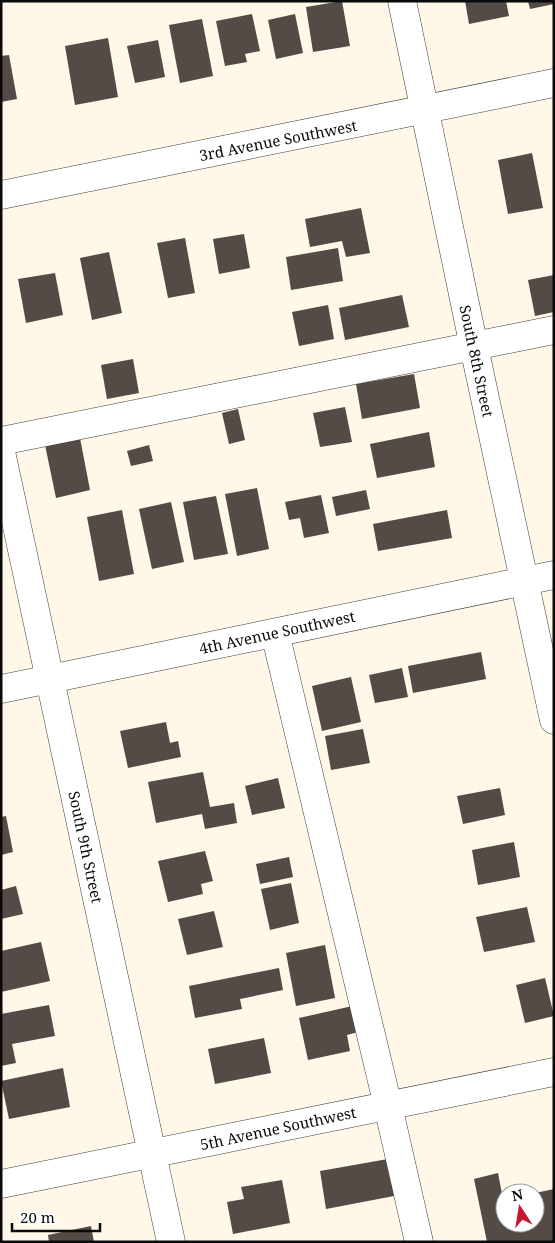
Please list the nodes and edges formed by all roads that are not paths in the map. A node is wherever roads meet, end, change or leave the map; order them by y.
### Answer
1 (402, 1) edge
2 (554, 83) edge
3 (425, 110) junction
4 (1, 195) edge
5 (554, 330) edge
6 (474, 347) junction
7 (1, 441) edge
8 (1, 452) edge
9 (554, 575) edge
10 (524, 581) junction
11 (275, 633) junction
12 (49, 679) junction
13 (1, 689) edge
14 (554, 720) edge
15 (554, 1072) edge
16 (388, 1106) junction
17 (152, 1154) junction
18 (1, 1184) edge
19 (171, 1242) edge
20 (419, 1242) edge

1 - 3 street, South 8th Street
2 - 3 street, 3rd Avenue Southwest
3 - 4 street, 3rd Avenue Southwest
3 - 6 street, South 8th Street
5 - 6 street
6 - 7 street
6 - 10 street, South 8th Street
8 - 12 street, South 9th Street
9 - 10 street, 4th Avenue Southwest
10 - 11 street, 4th Avenue Southwest
10 - 14 street, South 8th Street
11 - 12 street, 4th Avenue Southwest
11 - 16 street
12 - 13 street, 4th Avenue Southwest
12 - 17 street, South 9th Street
15 - 16 street, 5th Avenue Southwest
16 - 17 street, 5th Avenue Southwest
16 - 20 street
17 - 18 street, 5th Avenue Southwest
17 - 19 street, South 9th Street

